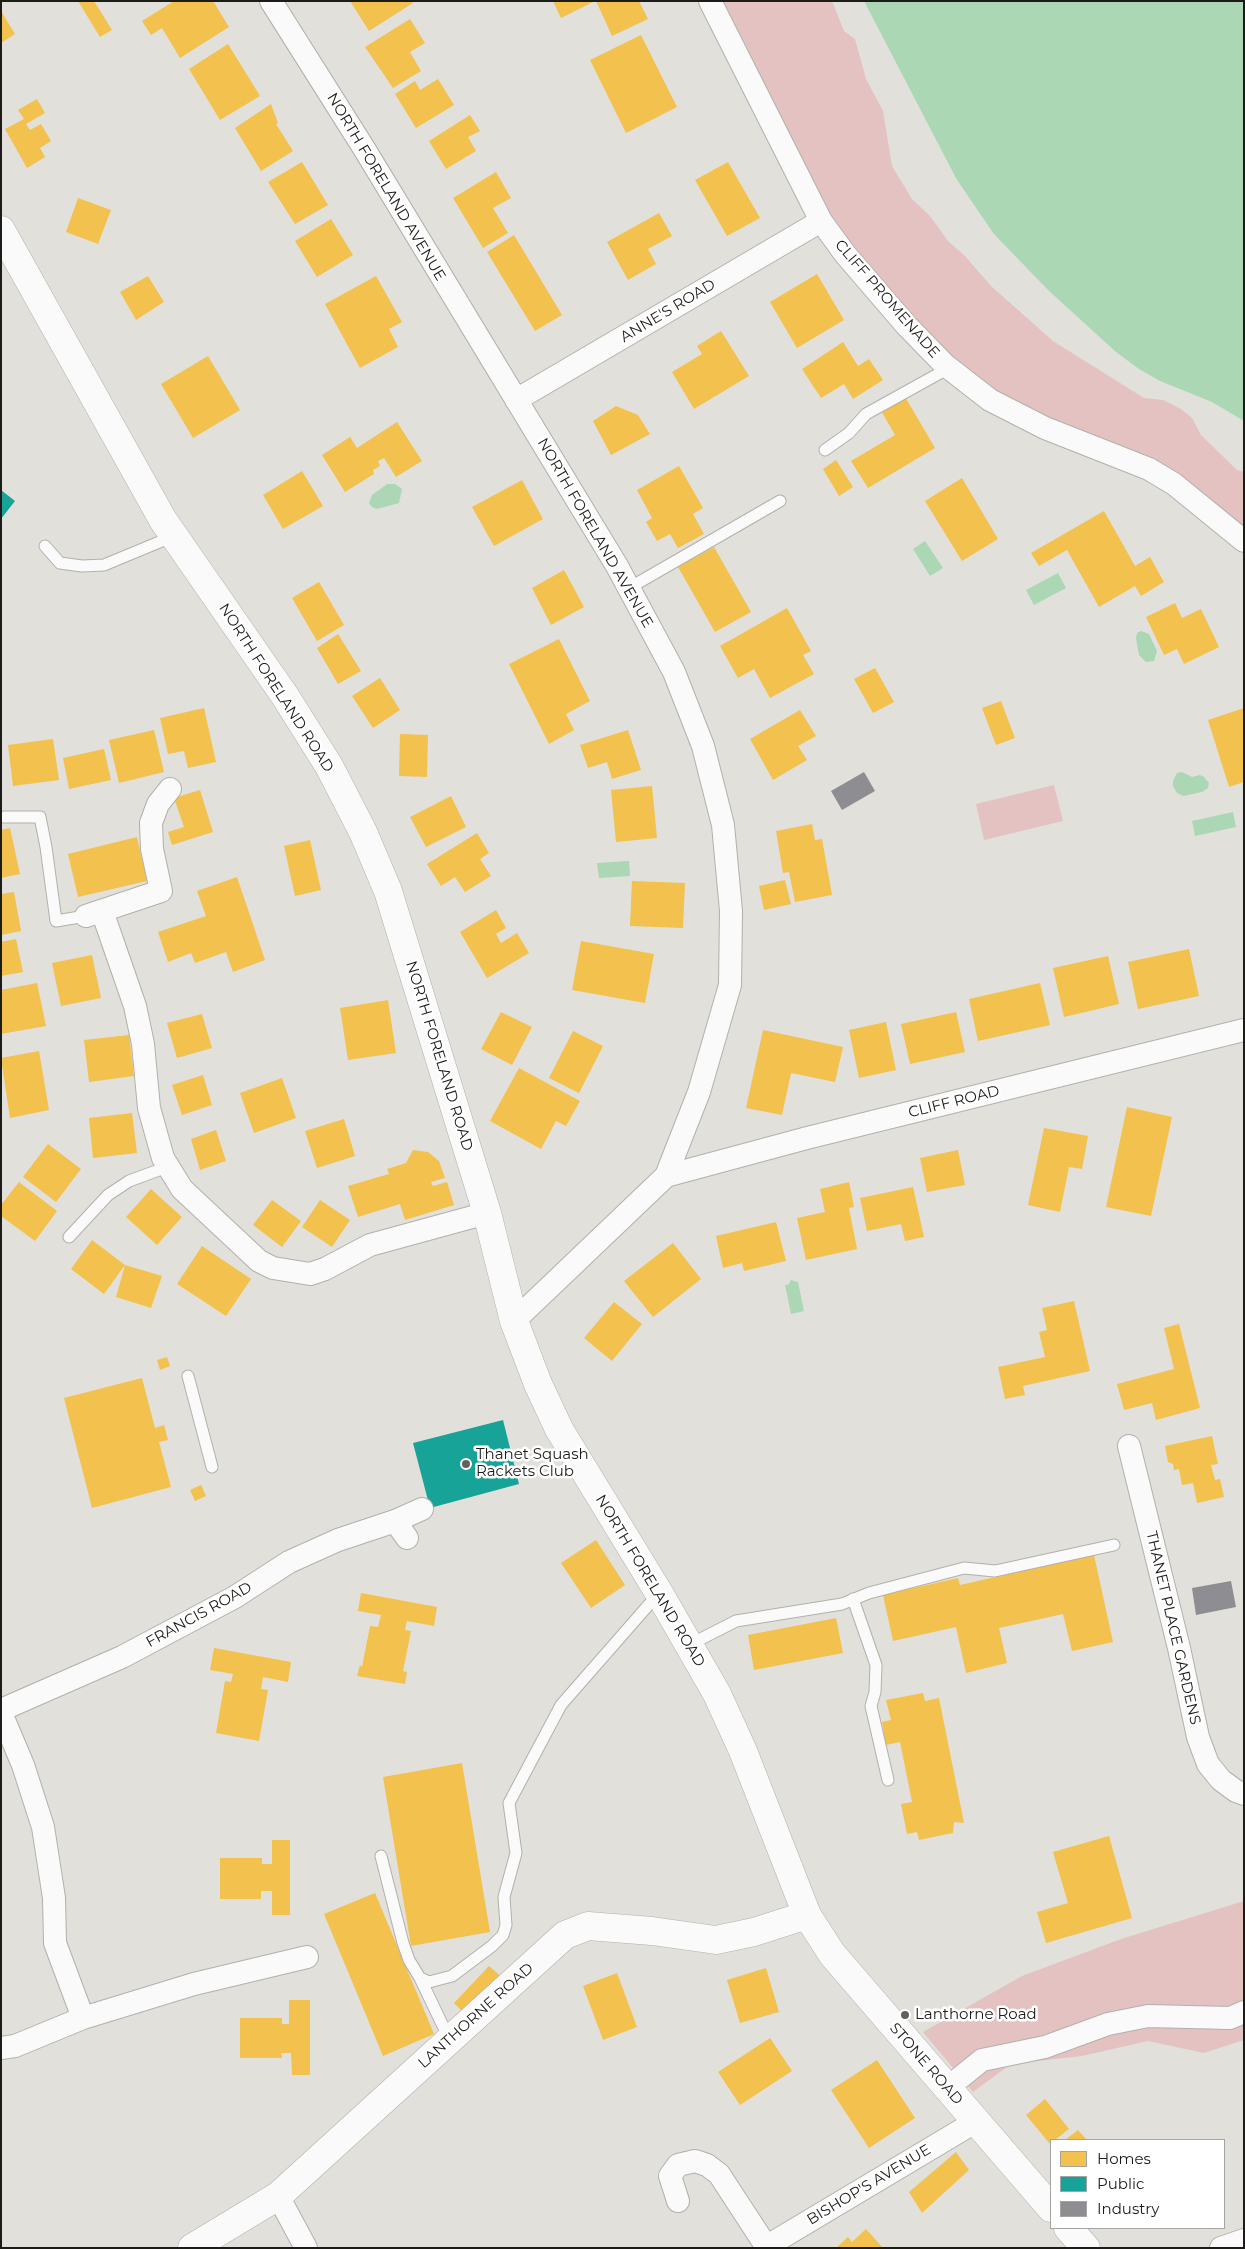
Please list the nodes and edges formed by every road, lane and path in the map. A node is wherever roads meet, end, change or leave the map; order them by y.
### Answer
1 (271, 1) edge
2 (710, 1) edge
3 (821, 221) junction
4 (1, 230) edge
5 (949, 368) junction
6 (516, 400) junction
7 (825, 450) dead end
8 (780, 501) dead end
9 (174, 536) junction
10 (1244, 541) edge
11 (44, 546) dead end
12 (629, 588) junction
13 (170, 789) dead end
14 (4, 816) dead end
15 (94, 913) junction
16 (1244, 1030) edge
17 (167, 1167) junction
18 (666, 1176) junction
19 (487, 1213) junction
20 (69, 1237) dead end
21 (514, 1322) junction
22 (188, 1376) dead end
23 (1129, 1446) dead end
24 (212, 1467) dead end
25 (422, 1509) dead end
26 (1114, 1545) dead end
27 (659, 1593) junction
28 (853, 1599) junction
29 (689, 1645) junction
30 (1, 1711) edge
31 (888, 1780) dead end
32 (1244, 1794) edge
33 (381, 1856) dead end
34 (807, 1915) junction
35 (306, 1957) dead end
36 (420, 1978) junction
37 (1244, 2012) edge
38 (83, 2018) junction
39 (454, 2036) junction
40 (1, 2048) edge
41 (946, 2089) junction
42 (975, 2122) junction
43 (278, 2196) junction
44 (678, 2201) dead end
45 (1050, 2207) edge
46 (1069, 2229) edge
47 (1244, 2240) edge
48 (765, 2247) edge
49 (192, 2248) edge
50 (306, 2248) edge
51 (1086, 2248) edge
52 (1222, 2248) edge

1 - 6 street, NORTH FORELAND AVENUE
2 - 3 street, CLIFF PROMENADE
3 - 5 street, CLIFF PROMENADE
3 - 6 street, ANNE'S ROAD
4 - 9 main road, NORTH FORELAND ROAD
5 - 7 lane
5 - 10 street, CLIFF PROMENADE
6 - 12 street, NORTH FORELAND AVENUE
8 - 12 lane
9 - 11 lane
9 - 19 main road, NORTH FORELAND ROAD
12 - 18 street, NORTH FORELAND AVENUE
13 - 15 street
14 - 15 lane
15 - 17 street
16 - 18 street, CLIFF ROAD
17 - 19 street
17 - 20 lane
18 - 21 street, NORTH FORELAND AVENUE
19 - 21 main road, NORTH FORELAND ROAD
21 - 27 main road, NORTH FORELAND ROAD
22 - 24 lane
23 - 32 street, THANET PLACE GARDENS
25 - 30 street, FRANCIS ROAD
26 - 28 lane
27 - 29 main road, NORTH FORELAND ROAD
27 - 36 lane
28 - 29 lane
28 - 31 lane
29 - 34 main road, NORTH FORELAND ROAD
30 - 38 street, FRANCIS ROAD
33 - 36 lane
34 - 39 main road, LANTHORNE ROAD
34 - 41 main road, STONE ROAD
35 - 38 street
36 - 39 lane
37 - 41 street
38 - 40 street
39 - 43 main road, LANTHORNE ROAD
41 - 42 main road, STONE ROAD
42 - 45 main road, STONE ROAD
42 - 48 street, BISHOP'S AVENUE
43 - 49 main road, LANTHORNE ROAD
43 - 50 street
44 - 48 street
46 - 51 main road
47 - 52 street

